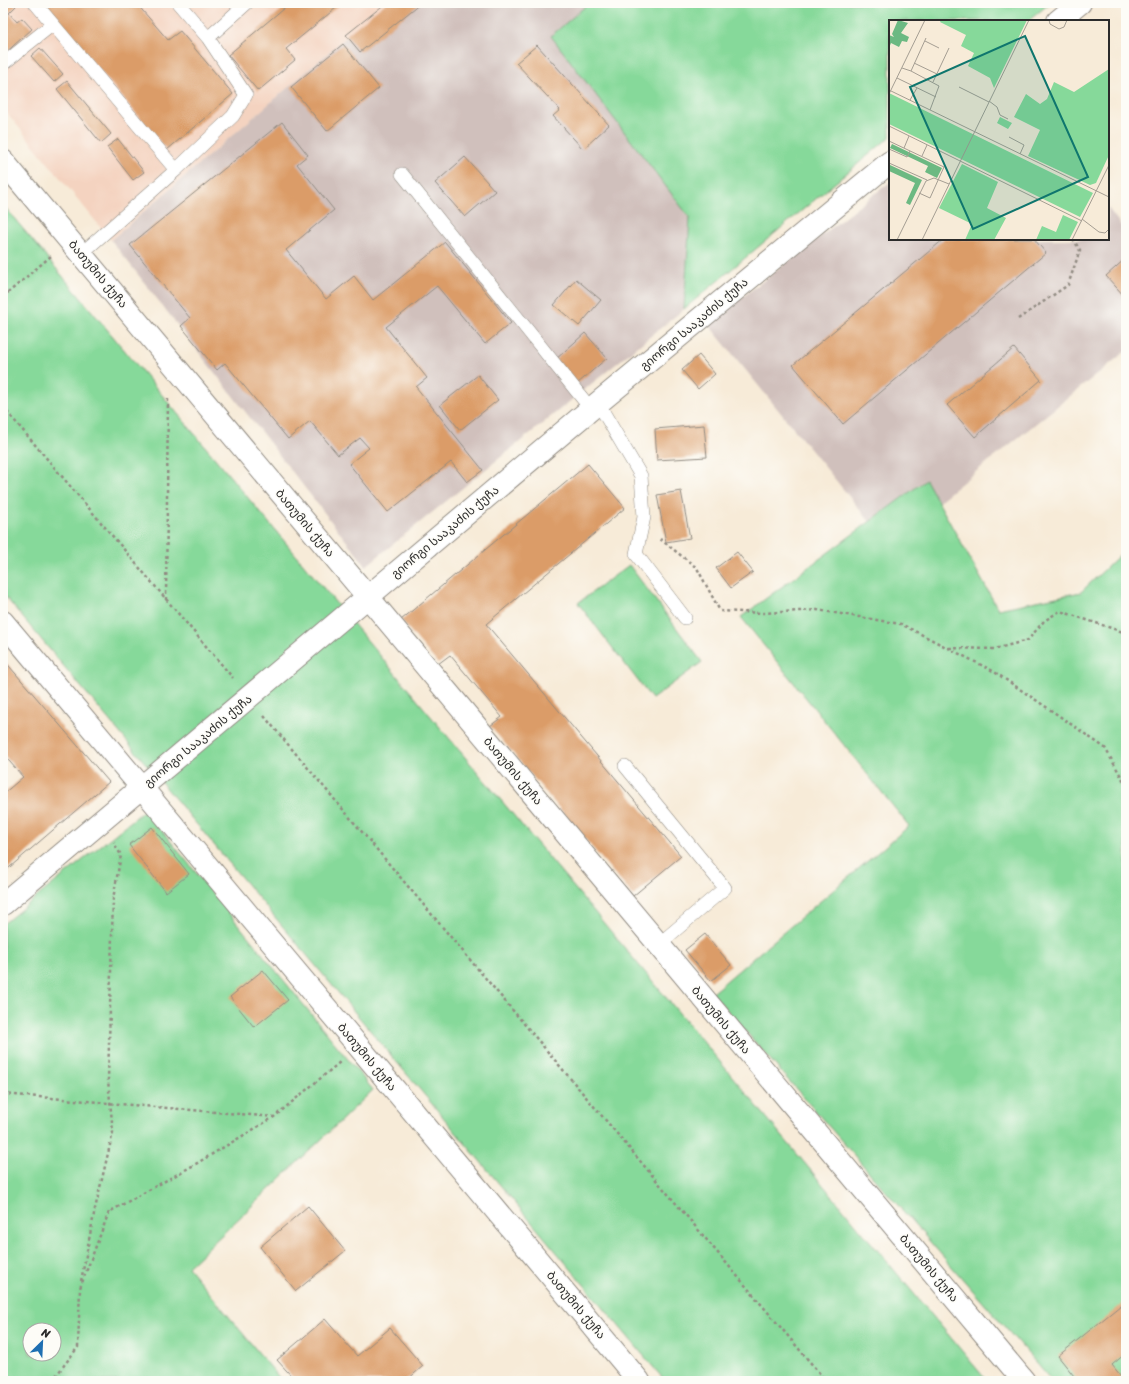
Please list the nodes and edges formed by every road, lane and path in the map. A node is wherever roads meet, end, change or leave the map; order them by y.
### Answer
1 (35, 3) edge
2 (178, 3) edge
3 (247, 3) edge
4 (1080, 3) edge
5 (1059, 20) edge
6 (53, 24) junction
7 (208, 38) junction
8 (3, 64) edge
9 (3, 161) edge
10 (889, 163) edge
11 (176, 170) junction
12 (402, 174) dead end
13 (1074, 240) edge
14 (75, 247) junction
15 (3, 297) edge
16 (1018, 319) dead end
17 (169, 359) junction
18 (594, 406) junction
19 (3, 407) edge
20 (642, 524) junction
21 (368, 598) junction
22 (166, 600) junction
23 (685, 618) dead end
24 (3, 622) edge
25 (1126, 633) edge
26 (947, 647) junction
27 (249, 698) junction
28 (625, 766) dead end
29 (1126, 785) edge
30 (142, 788) junction
31 (101, 822) junction
32 (3, 904) edge
33 (658, 945) junction
34 (359, 1047) junction
35 (3, 1094) edge
36 (110, 1103) junction
37 (274, 1117) junction
38 (80, 1288) junction
39 (52, 1381) edge
40 (639, 1381) edge
41 (826, 1381) edge
42 (1024, 1381) edge

1 - 6 lane
2 - 7 lane
3 - 7 lane
4 - 5 street
6 - 8 lane
6 - 11 lane
7 - 11 lane
9 - 14 street, ბათუმის ქუჩა
10 - 18 street, გიორგი სააკაძის ქუჩა
11 - 14 lane
12 - 18 lane
13 - 16 path
14 - 15 path
14 - 17 street, ბათუმის ქუჩა
17 - 21 street, ბათუმის ქუჩა
17 - 22 path
18 - 20 lane
18 - 21 street, გიორგი სააკაძის ქუჩა
19 - 22 path
20 - 23 lane
20 - 26 path
21 - 27 street, გიორგი სააკაძის ქუჩა
21 - 33 street, ბათუმის ქუჩა
22 - 27 path
24 - 30 street, ბათუმის ქუჩა
25 - 26 path
26 - 29 path
27 - 30 street, გიორგი სააკაძის ქუჩა
27 - 41 path
28 - 33 lane
30 - 31 street, გიორგი სააკაძის ქუჩა
30 - 34 street, ბათუმის ქუჩა
31 - 32 street, გიორგი სააკაძის ქუჩა
31 - 36 path
33 - 42 street, ბათუმის ქუჩა
34 - 37 path
34 - 40 street, ბათუმის ქუჩა
35 - 36 path
36 - 37 path
36 - 38 path
37 - 38 path
38 - 39 path

